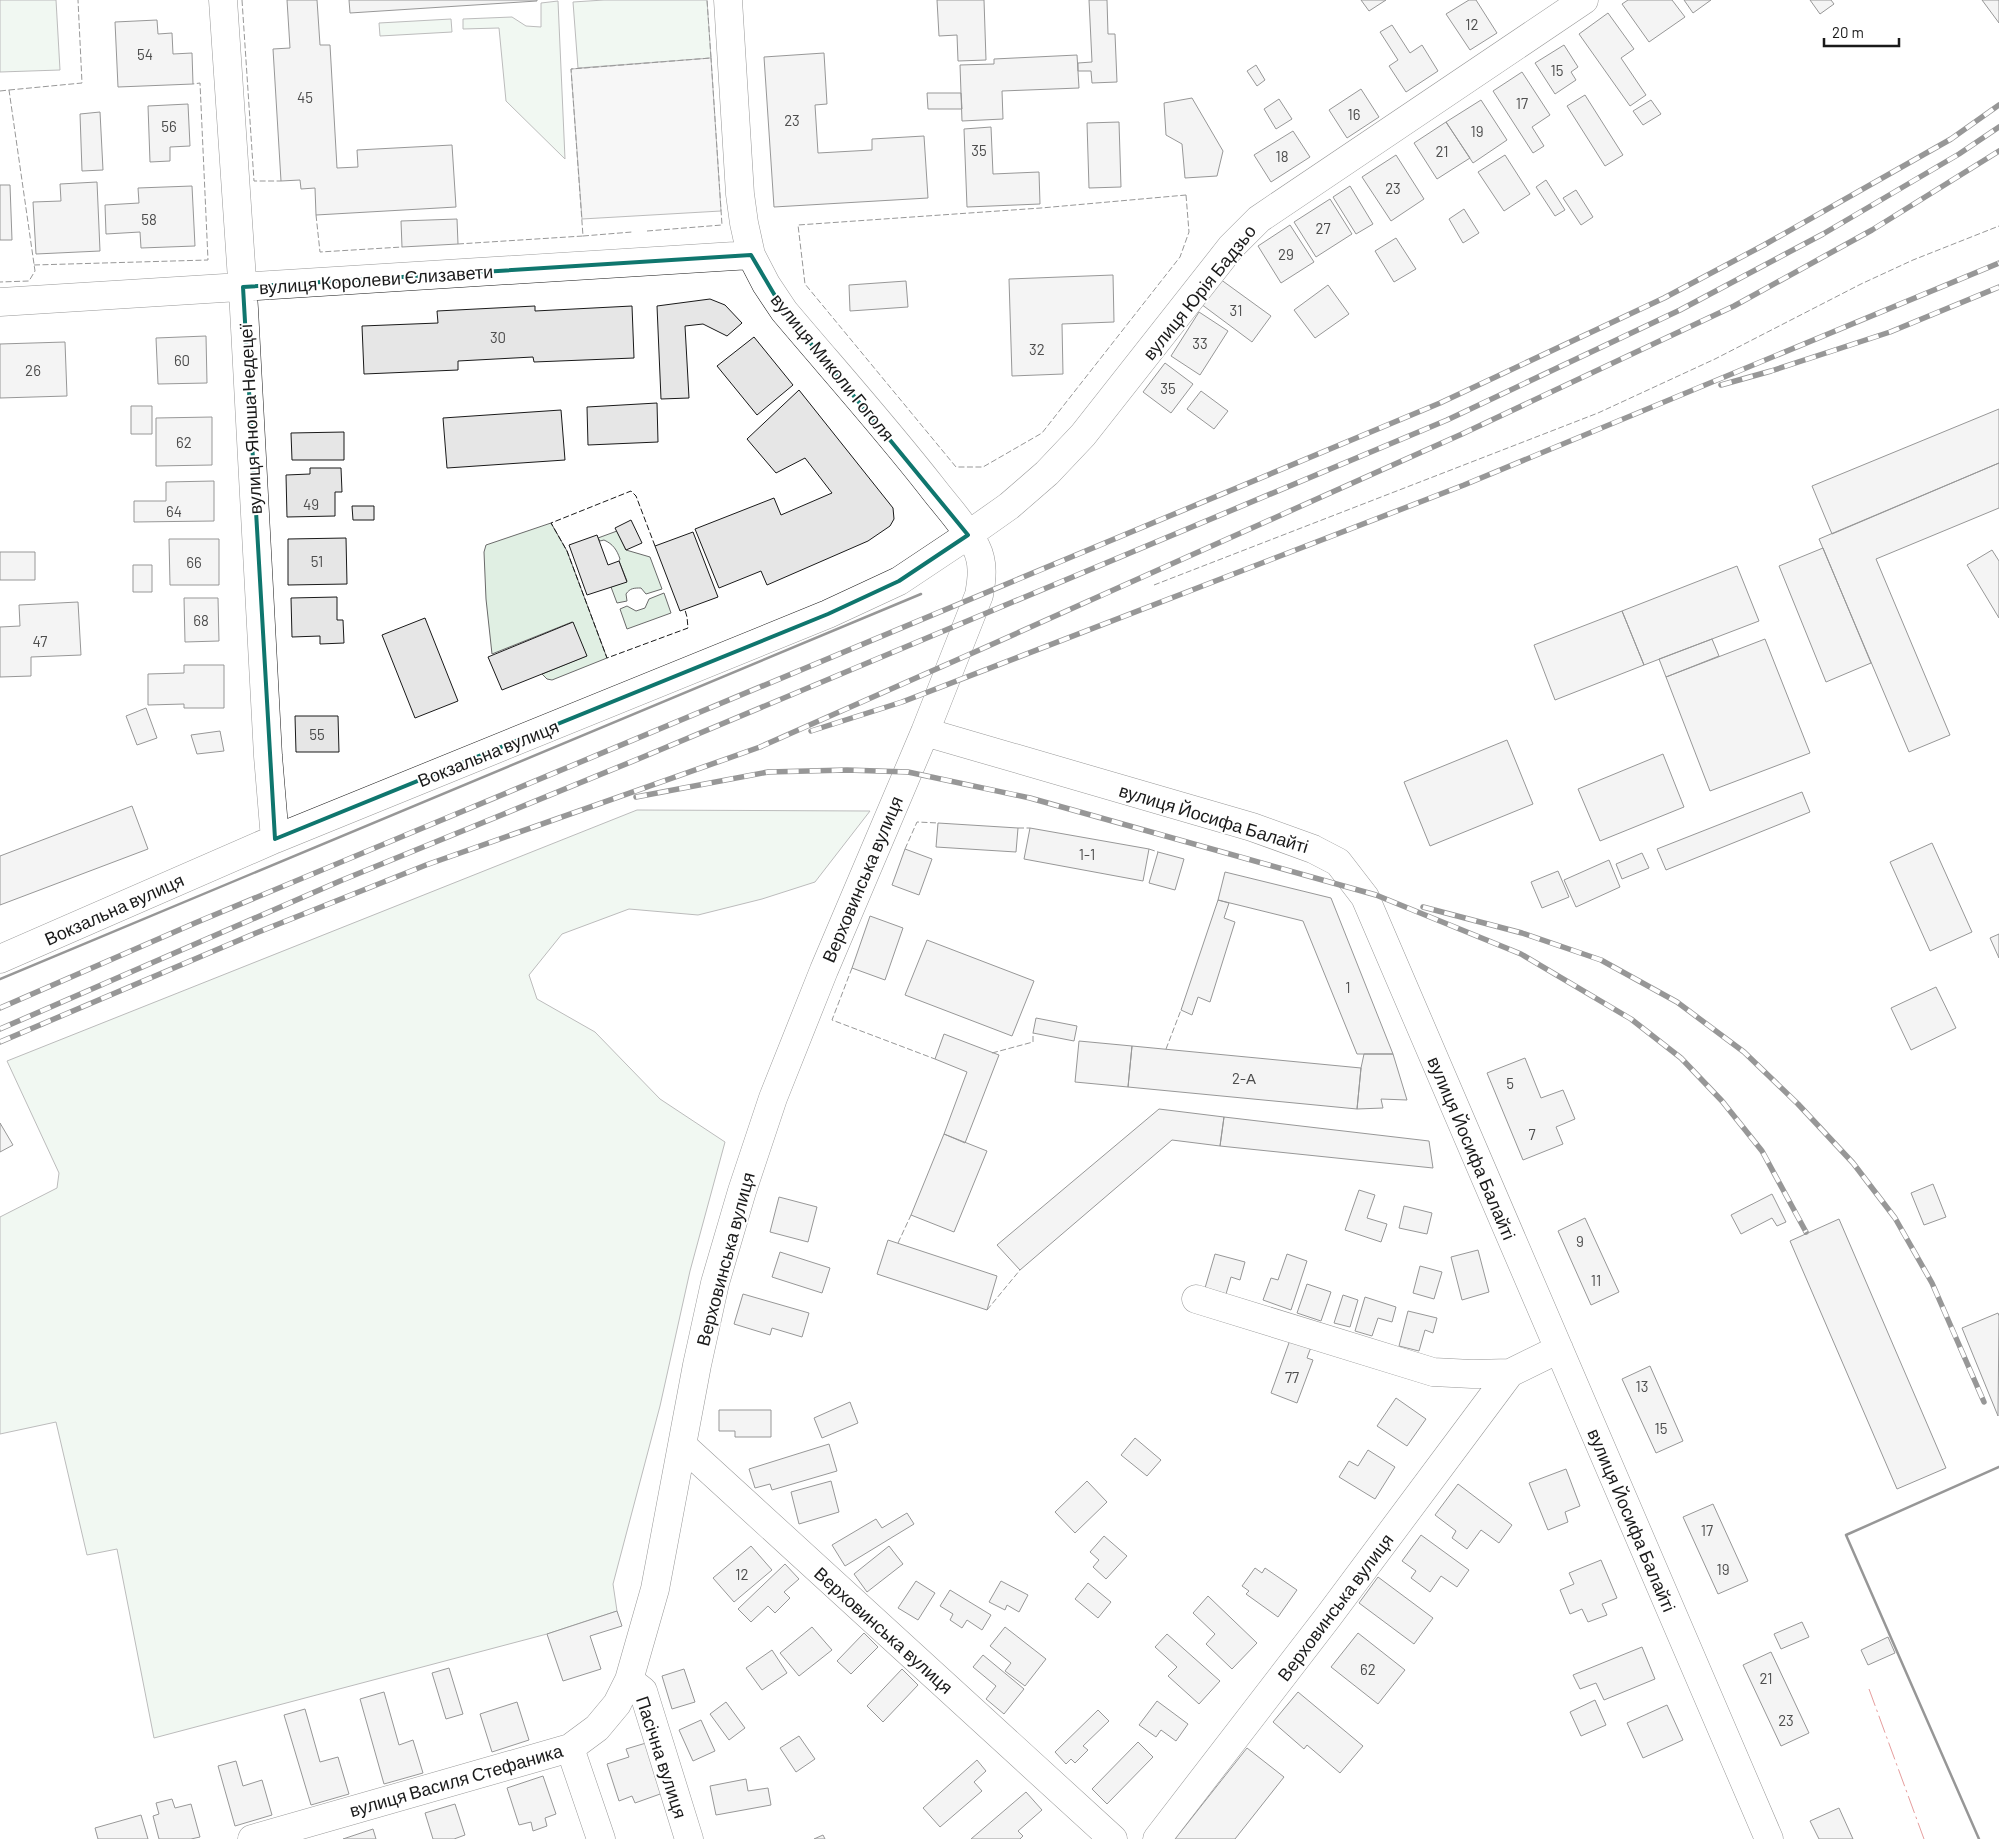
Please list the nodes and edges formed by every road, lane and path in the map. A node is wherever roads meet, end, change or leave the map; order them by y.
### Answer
1 (223, 0) edge
2 (728, 0) edge
3 (1584, 0) edge
4 (751, 255) junction
5 (243, 287) junction
6 (0, 302) edge
7 (968, 535) junction
8 (924, 732) junction
9 (275, 839) junction
10 (0, 959) edge
11 (1196, 1299) dead end
12 (1559, 1349) junction
13 (1510, 1373) junction
14 (682, 1445) junction
15 (629, 1680) junction
16 (570, 1748) junction
17 (252, 1839) edge
18 (601, 1839) edge
19 (689, 1839) edge
20 (1113, 1839) edge
21 (1156, 1839) edge
22 (1769, 1839) edge

1 - 5 street, вулиця Яноша Недецеї
2 - 4 street, вулиця Миколи Гоголя
3 - 7 street, вулиця Юрія Бадзьо
4 - 5 street, вулиця Королеви Єлизавети
4 - 7 street, вулиця Миколи Гоголя
5 - 6 street, вулиця Королеви Єлизавети
5 - 9 street, вулиця Яноша Недецеї
7 - 8 street, Верховинська вулиця
7 - 9 street, Вокзальна вулиця
8 - 12 street, вулиця Йосифа Балайті
8 - 14 street, Верховинська вулиця
9 - 10 street, Вокзальна вулиця
11 - 13 street, Верховинська вулиця
12 - 13 street, Верховинська вулиця
12 - 22 street, вулиця Йосифа Балайті
13 - 21 street, Верховинська вулиця
14 - 15 street, вулиця Василя Стефаника
14 - 20 street, Верховинська вулиця
15 - 16 street, вулиця Василя Стефаника
15 - 19 street, Пасічна вулиця
16 - 17 street, вулиця Василя Стефаника
16 - 18 street

